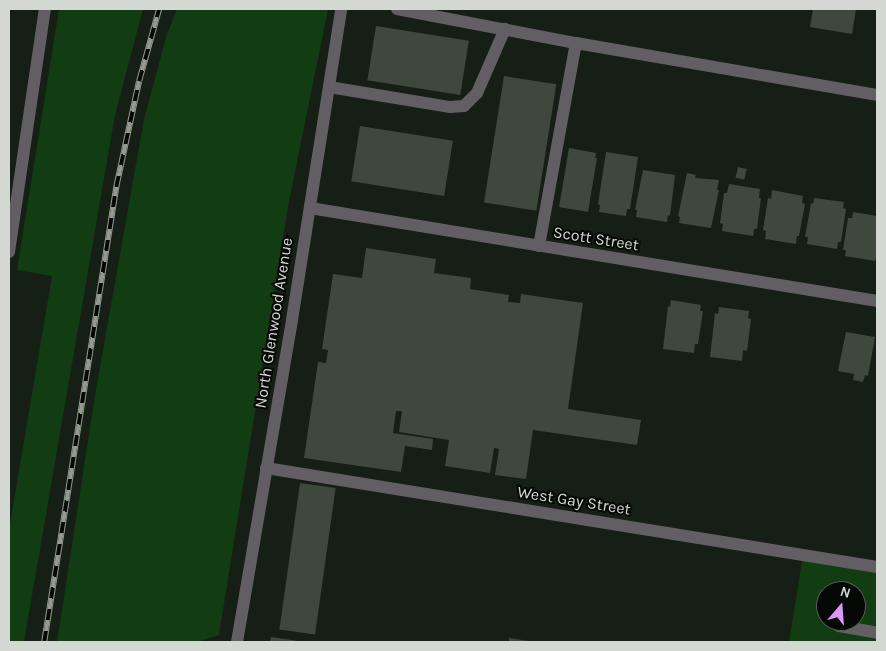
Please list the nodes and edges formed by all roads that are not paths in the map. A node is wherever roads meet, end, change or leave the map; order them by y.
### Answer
1 (45, 9) edge
2 (341, 9) edge
3 (397, 9) edge
4 (505, 29) junction
5 (576, 43) junction
6 (329, 87) junction
7 (877, 95) edge
8 (310, 208) junction
9 (539, 246) junction
10 (9, 252) edge
11 (877, 301) edge
12 (266, 468) junction
13 (877, 567) edge
14 (237, 642) edge

1 - 10 street
2 - 6 street, North Glenwood Avenue
3 - 4 street
4 - 5 street
4 - 6 street
5 - 7 street
5 - 9 street
6 - 8 street, North Glenwood Avenue
8 - 9 street, Scott Street
8 - 12 street, North Glenwood Avenue
9 - 11 street, Scott Street
12 - 13 street, West Gay Street
12 - 14 street, North Glenwood Avenue

